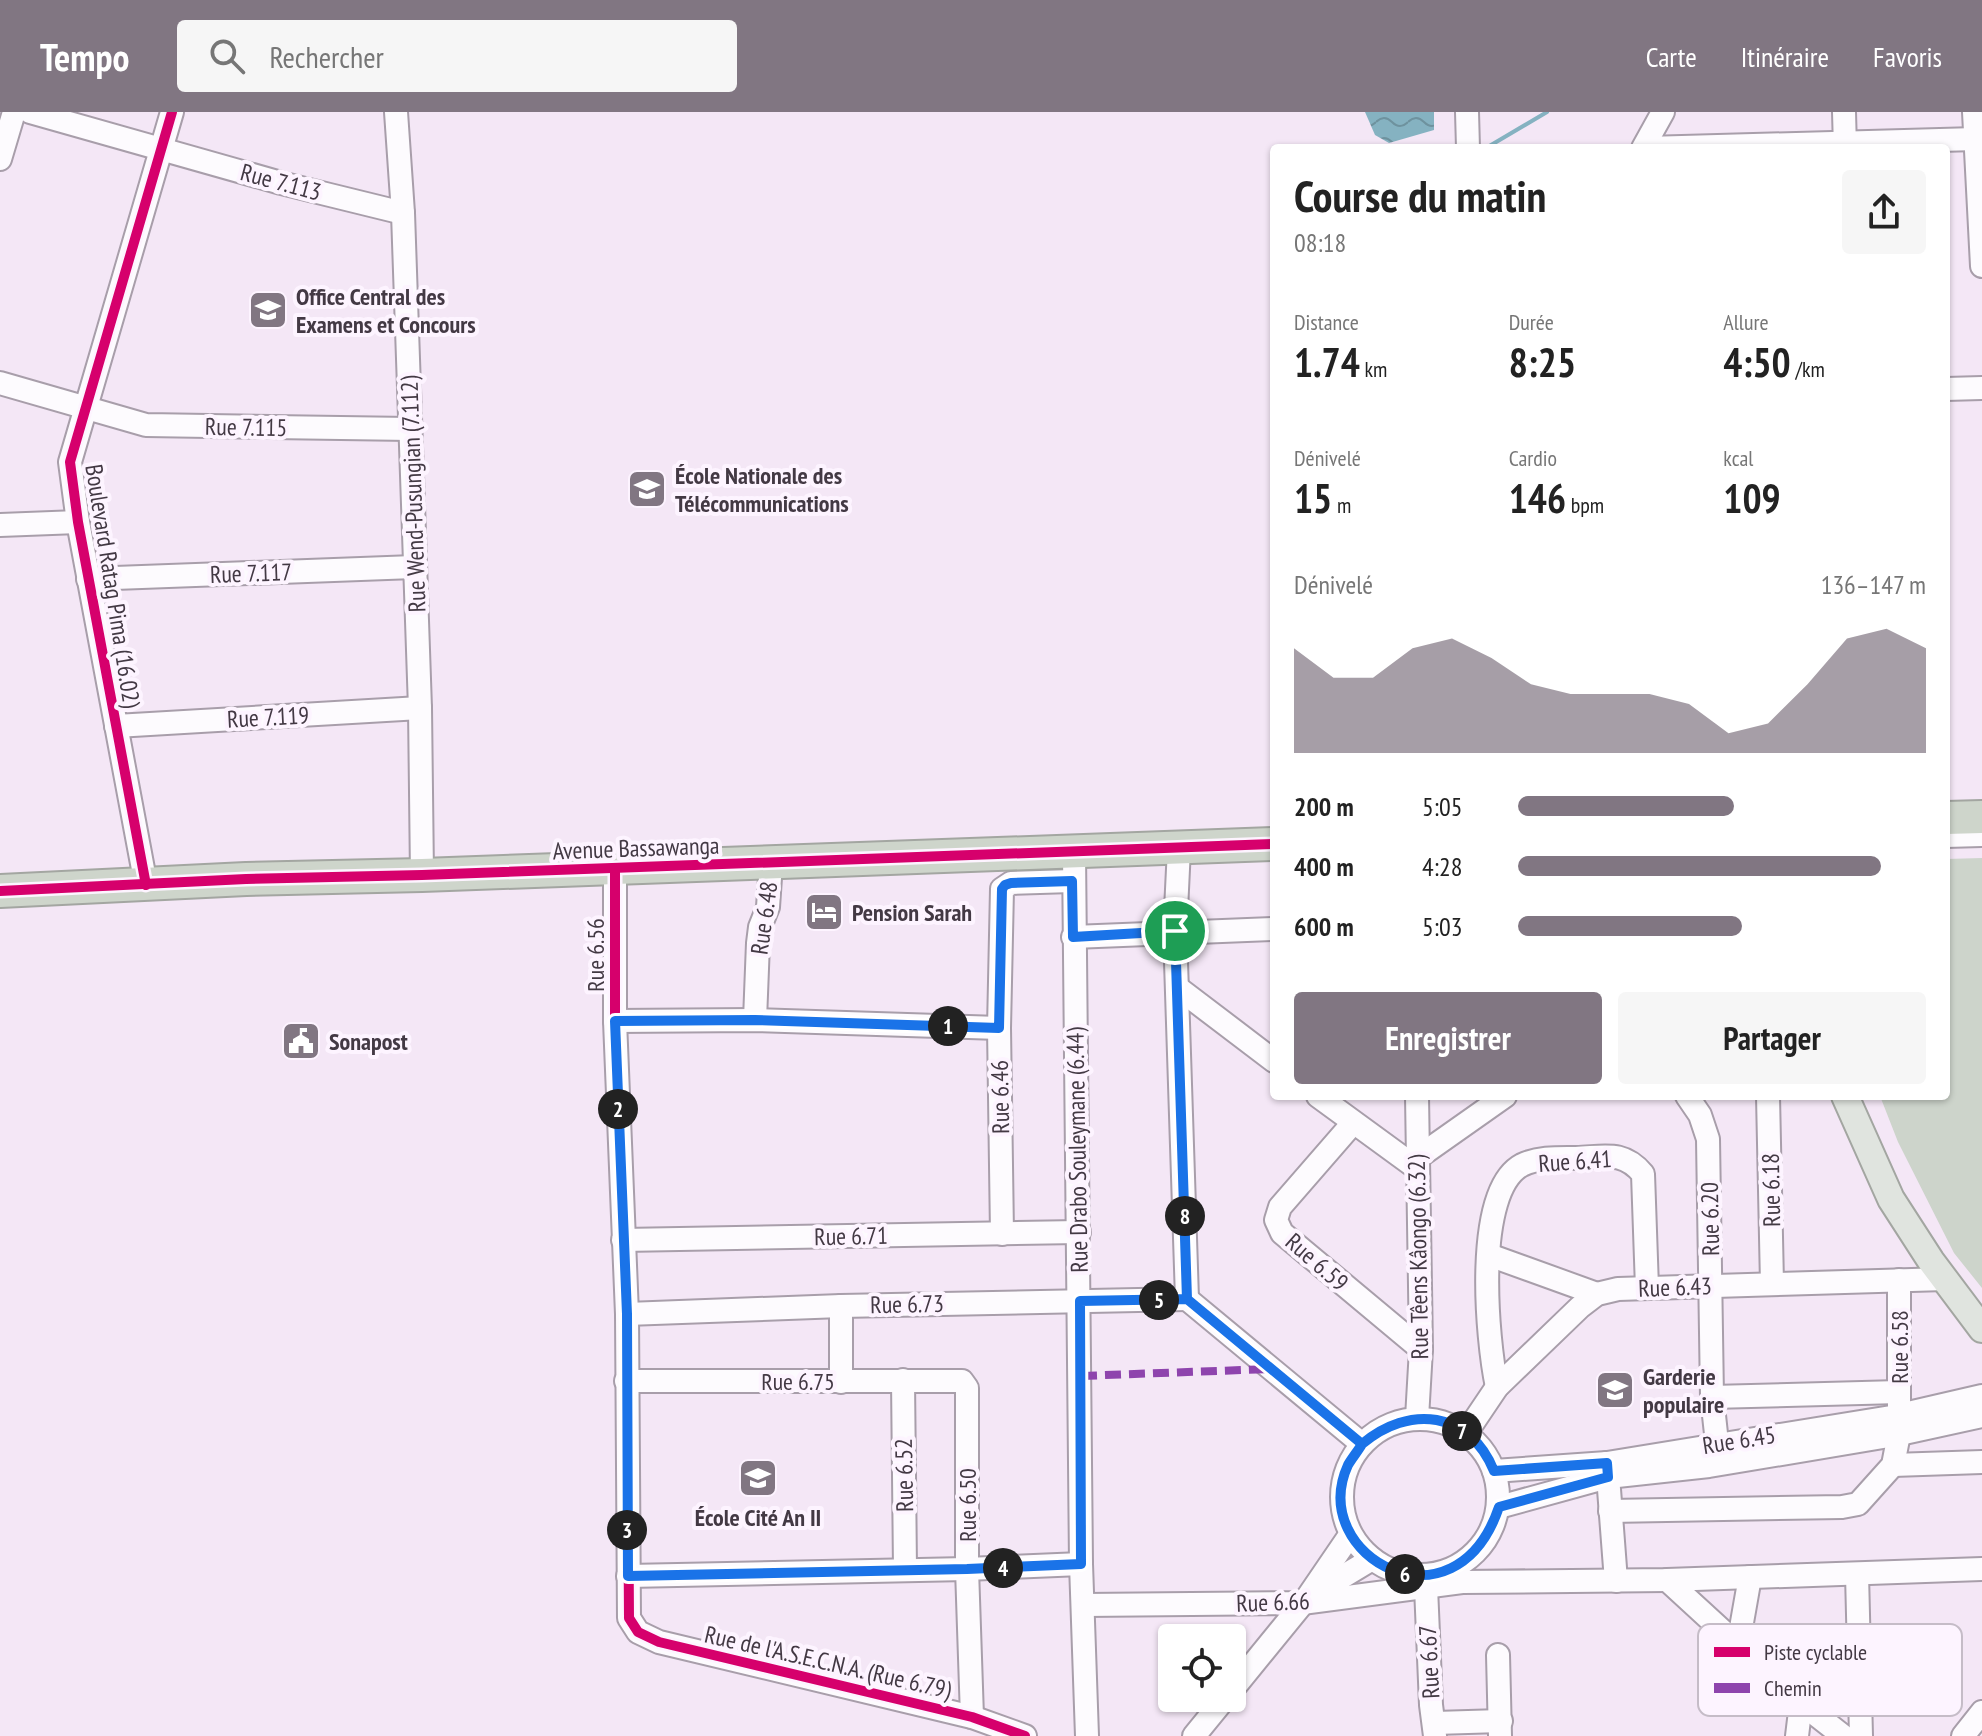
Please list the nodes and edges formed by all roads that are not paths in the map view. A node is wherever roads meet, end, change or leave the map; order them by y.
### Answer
1 (14, 112) edge
2 (30, 112) edge
3 (172, 112) edge
4 (396, 112) edge
5 (1467, 112) edge
6 (1663, 112) edge
7 (1844, 112) edge
8 (1974, 112) edge
9 (1976, 139) junction
10 (1468, 144) edge
11 (1647, 144) edge
12 (1845, 144) edge
13 (1867, 144) edge
14 (160, 150) junction
15 (0, 159) edge
16 (403, 213) junction
17 (1982, 266) edge
18 (0, 383) edge
19 (1982, 388) edge
20 (1950, 389) edge
21 (85, 406) junction
22 (410, 429) junction
23 (78, 522) junction
24 (0, 525) edge
25 (414, 567) junction
26 (88, 579) junction
27 (420, 708) junction
28 (116, 726) junction
29 (1982, 817) edge
30 (1950, 818) edge
31 (1982, 835) edge
32 (1950, 836) edge
33 (1270, 844) edge
34 (1179, 848) junction
35 (771, 863) junction
36 (1073, 867) junction
37 (615, 869) junction
38 (422, 875) junction
39 (146, 885) junction
40 (0, 891) edge
41 (1270, 929) edge
42 (1175, 931) junction
43 (1073, 937) junction
44 (1178, 988) junction
45 (755, 1020) junction
46 (615, 1021) junction
47 (999, 1028) junction
48 (1270, 1058) edge
49 (1323, 1100) edge
50 (1417, 1100) edge
51 (1500, 1100) edge
52 (1690, 1100) edge
53 (1768, 1100) edge
54 (1847, 1100) edge
55 (1353, 1123) junction
56 (1418, 1164) junction
57 (1079, 1232) junction
58 (1002, 1234) junction
59 (623, 1240) junction
60 (1489, 1255) junction
61 (1945, 1279) junction
62 (1899, 1280) junction
63 (1772, 1284) junction
64 (1711, 1287) junction
65 (1647, 1288) junction
66 (1597, 1294) junction
67 (1187, 1299) junction
68 (1080, 1301) junction
69 (841, 1306) junction
70 (627, 1314) junction
71 (1982, 1329) edge
72 (1421, 1349) junction
73 (903, 1380) junction
74 (626, 1381) junction
75 (841, 1382) junction
76 (1497, 1387) junction
77 (967, 1388) joint
78 (1982, 1396) edge
79 (1712, 1397) junction
80 (1898, 1414) junction
81 (1982, 1416) edge
82 (1417, 1418) junction
83 (1466, 1433) junction
84 (1362, 1444) junction
85 (1725, 1449) junction
86 (1982, 1462) edge
87 (1893, 1465) junction
88 (1607, 1470) junction
89 (1494, 1471) junction
90 (1499, 1507) junction
91 (1610, 1511) junction
92 (1350, 1535) junction
93 (1372, 1559) junction
94 (1081, 1564) junction
95 (905, 1569) junction
96 (967, 1569) junction
97 (1982, 1569) edge
98 (1857, 1574) junction
99 (628, 1576) junction
100 (1750, 1577) junction
101 (1667, 1580) junction
102 (1616, 1581) junction
103 (1426, 1587) junction
104 (1304, 1601) junction
105 (1084, 1605) junction
106 (629, 1618) joint
107 (1715, 1624) edge
108 (1742, 1624) edge
109 (1858, 1624) edge
110 (1498, 1655) dead end
111 (1246, 1673) edge
112 (1214, 1712) edge
113 (1982, 1712) edge
114 (1799, 1716) edge
115 (1818, 1716) edge
116 (1861, 1716) edge
117 (972, 1717) junction
118 (1501, 1728) edge
119 (1435, 1730) edge
120 (1025, 1736) edge
121 (1087, 1736) edge
122 (1194, 1736) edge
123 (1797, 1736) edge
124 (1843, 1736) edge
125 (1861, 1736) edge
126 (1963, 1736) edge

1 - 15 street
2 - 14 street, Rue 7.113
3 - 14 street, Boulevard Ratag Pima (16.02)
4 - 16 street, Rue Wend-Pusungian (7.112)
5 - 10 street
6 - 11 street
7 - 12 street
8 - 9 street
9 - 13 street
9 - 17 street
14 - 16 street, Rue 7.113
14 - 21 street, Boulevard Ratag Pima (16.02)
16 - 22 street, Rue Wend-Pusungian (7.112)
18 - 21 street, Rue 7.115
19 - 20 street
21 - 22 street, Rue 7.115
21 - 23 street, Boulevard Ratag Pima (16.02)
22 - 25 street, Rue Wend-Pusungian (7.112)
23 - 24 street
23 - 26 street, Boulevard Ratag Pima (16.02)
25 - 26 street, Rue 7.117
25 - 27 street, Rue Wend-Pusungian (7.112)
26 - 28 street, Boulevard Ratag Pima (16.02)
27 - 28 street, Rue 7.119
27 - 38 street, Rue Wend-Pusungian (7.112)
28 - 39 street, Boulevard Ratag Pima (16.02)
29 - 30 highway
31 - 32 street
33 - 34 highway, Avenue Bassawanga
34 - 36 highway, Avenue Bassawanga
34 - 42 street
35 - 36 highway, Avenue Bassawanga
35 - 37 highway, Avenue Bassawanga
35 - 45 street, Rue 6.48
36 - 43 street, Rue Drabo Souleymane (6.44)
36 - 47 street, Rue 6.46
37 - 38 highway, Avenue Bassawanga
37 - 46 street, Rue 6.56
38 - 39 highway, Avenue Bassawanga
39 - 40 highway, Avenue Bassawanga
41 - 42 street
42 - 43 street
42 - 44 street
43 - 57 street, Rue Drabo Souleymane (6.44)
44 - 48 street
44 - 67 street
45 - 46 street
45 - 47 street
46 - 59 street, Rue 6.56
47 - 58 street, Rue 6.46
49 - 55 street
50 - 56 street, Rue Têens Kâongo (6.32)
51 - 56 street
52 - 64 street, Rue 6.20
53 - 63 street, Rue 6.18
54 - 61 main road
55 - 56 street
55 - 72 street, Rue 6.59
56 - 72 street, Rue Têens Kâongo (6.32)
57 - 58 street, Rue 6.71
57 - 68 street, Rue Drabo Souleymane (6.44)
58 - 59 street, Rue 6.71
59 - 70 street, Rue 6.56
60 - 65 street, Rue 6.41
60 - 66 street
60 - 76 street, Rue 6.41
61 - 62 street, Rue 6.43
61 - 71 main road
62 - 63 street, Rue 6.43
62 - 80 street, Rue 6.58
63 - 64 street, Rue 6.43
64 - 65 street, Rue 6.43
64 - 79 street, Rue 6.20
65 - 66 street, Rue 6.43
66 - 76 street
67 - 68 street, Rue 6.73
67 - 84 street
68 - 69 street, Rue 6.73
68 - 94 street, Rue Drabo Souleymane (6.44)
69 - 70 street, Rue 6.73
69 - 75 street
70 - 74 street, Rue 6.56
72 - 82 street, Rue Têens Kâongo (6.32)
73 - 75 street, Rue 6.75
73 - 77 street, Rue 6.75
73 - 95 street, Rue 6.52
74 - 75 street, Rue 6.75
74 - 99 street, Rue 6.56
76 - 83 street
77 - 96 street, Rue 6.50
78 - 80 street, Rue 6.45
79 - 80 street
79 - 85 street, Rue 6.20
80 - 81 street, Rue 6.45
80 - 85 street, Rue 6.45
80 - 87 street, Rue 6.58
82 - 83 street
82 - 84 street
83 - 89 street
84 - 92 street
85 - 88 street, Rue 6.45
86 - 87 street
87 - 91 street
88 - 89 street, Rue 6.45
88 - 90 street, Rue 6.45
88 - 91 street
89 - 90 street
90 - 93 street
91 - 102 street
92 - 93 street
92 - 104 street
93 - 104 street
94 - 96 street
94 - 105 street, Rue Drabo Souleymane (6.44)
95 - 96 street
95 - 99 street
96 - 117 street, Rue 6.50
97 - 98 street, Rue 6.66
98 - 100 street, Rue 6.66
98 - 109 street
99 - 106 street, Rue 6.56
100 - 101 street, Rue 6.66
100 - 108 street
101 - 102 street, Rue 6.66
101 - 107 street
102 - 103 street, Rue 6.66
103 - 104 street, Rue 6.66
103 - 119 street, Rue 6.67
104 - 105 street, Rue 6.66
104 - 111 street
105 - 121 street, Rue Drabo Souleymane (6.44)
106 - 117 street, Rue de l'A.S.E.C.N.A. (Rue 6.79)
110 - 118 street
112 - 122 street
113 - 126 street
114 - 123 street
115 - 124 street
116 - 125 street
117 - 120 street, Rue de l'A.S.E.C.N.A. (Rue 6.79)
118 - 119 street

